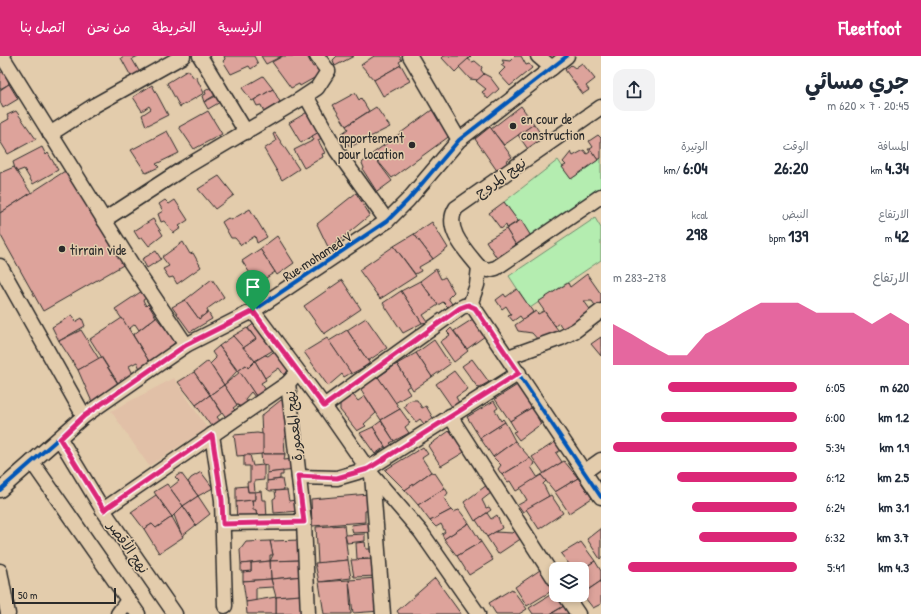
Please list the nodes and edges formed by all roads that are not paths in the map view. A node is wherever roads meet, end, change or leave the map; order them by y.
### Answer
1 (183, 56) edge
2 (200, 56) edge
3 (317, 56) edge
4 (410, 56) edge
5 (538, 56) edge
6 (568, 56) edge
7 (6, 60) edge
8 (552, 68) junction
9 (306, 96) junction
10 (601, 107) edge
11 (246, 132) junction
12 (50, 134) junction
13 (459, 140) junction
14 (601, 196) edge
15 (104, 220) junction
16 (387, 221) junction
17 (0, 266) edge
18 (479, 267) junction
19 (470, 305) junction
20 (253, 311) junction
21 (601, 311) edge
22 (186, 345) junction
23 (508, 357) junction
24 (298, 372) junction
25 (519, 373) junction
26 (288, 383) junction
27 (324, 406) junction
28 (84, 416) junction
29 (450, 416) junction
30 (212, 435) junction
31 (60, 439) junction
32 (601, 460) edge
33 (32, 462) junction
34 (370, 472) junction
35 (584, 472) junction
36 (298, 476) junction
37 (0, 490) edge
38 (601, 497) edge
39 (104, 510) junction
40 (304, 522) junction
41 (223, 524) junction
42 (549, 570) edge
43 (0, 571) edge
44 (128, 600) junction
45 (570, 602) edge
46 (225, 606) dead end
47 (8, 614) edge
48 (118, 614) edge
49 (138, 614) edge
50 (175, 614) edge
51 (308, 614) edge
52 (383, 614) edge
53 (478, 614) edge
54 (578, 614) edge

1 - 12 street
2 - 11 street
3 - 9 street
4 - 13 street
5 - 8 street
6 - 8 street, Rue mohamed V
7 - 12 street
8 - 13 street, Rue mohamed V
9 - 11 street
9 - 16 street
10 - 18 street, نهج المروج
11 - 15 street
12 - 15 street
13 - 16 street, Rue mohamed V
14 - 18 street
15 - 22 street
16 - 20 street, Rue mohamed V
17 - 28 street
18 - 19 street
19 - 23 street
19 - 27 street
20 - 22 street, Rue mohamed V
20 - 24 street
21 - 23 street
22 - 28 street, Rue mohamed V
23 - 25 street
24 - 26 street
24 - 27 street
25 - 29 street
25 - 35 street
26 - 30 street
26 - 36 street, نهج المعمورة
27 - 34 street
28 - 31 street, Rue mohamed V
29 - 34 street
29 - 42 street
30 - 39 street
30 - 41 street
31 - 33 street, Rue mohamed V
31 - 39 street, نهج الأقصر
32 - 35 street
33 - 37 street, Rue mohamed V
33 - 44 street
34 - 36 street
34 - 52 street
34 - 53 street
35 - 38 street
36 - 40 street, نهج المعمورة
39 - 50 street, نهج الأقصر
40 - 41 street
40 - 51 street, نهج المعمورة
41 - 46 street
43 - 47 street
44 - 48 street
44 - 49 street
45 - 54 street

